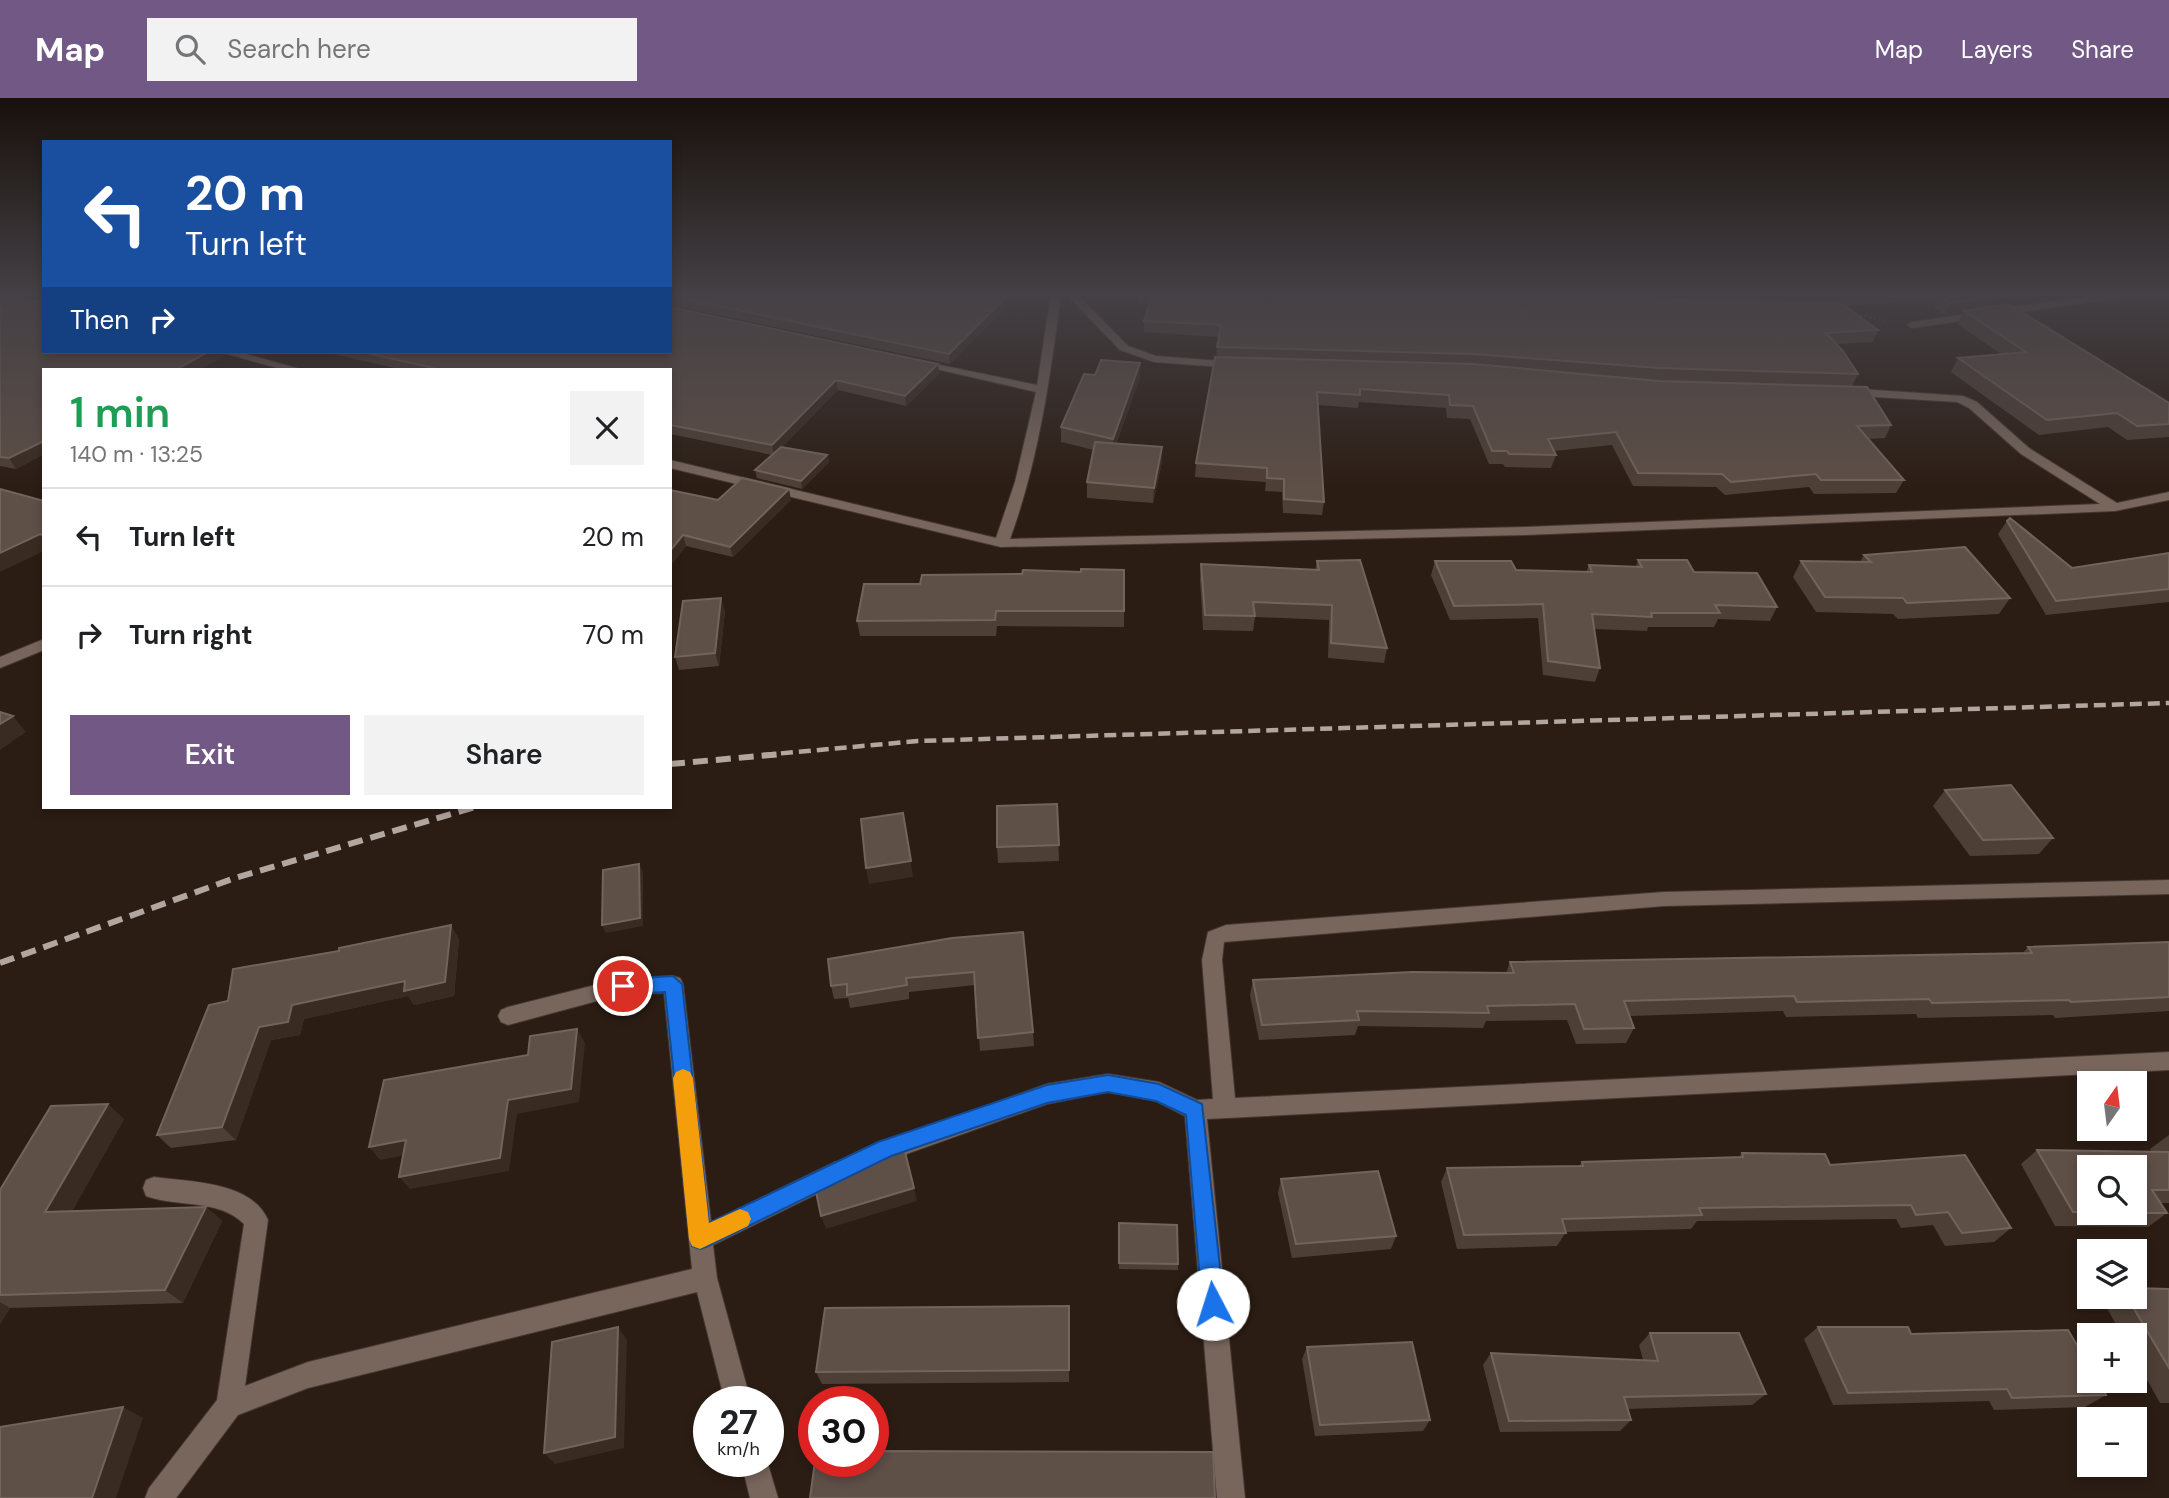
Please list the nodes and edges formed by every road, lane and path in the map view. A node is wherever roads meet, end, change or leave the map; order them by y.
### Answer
1 (255, 359) edge
2 (1047, 359) edge
3 (1158, 359) edge
4 (910, 361) edge
5 (1244, 366) edge
6 (290, 368) edge
7 (1043, 390) junction
8 (1836, 392) edge
9 (672, 464) edge
10 (2169, 496) edge
11 (2115, 507) junction
12 (1001, 543) junction
13 (0, 645) edge
14 (42, 645) edge
15 (20, 654) junction
16 (0, 663) edge
17 (2169, 887) edge
18 (508, 1017) dead end
19 (2169, 1061) edge
20 (1225, 1109) junction
21 (1195, 1110) junction
22 (154, 1188) dead end
23 (700, 1239) junction
24 (705, 1278) junction
25 (734, 1386) edge
26 (229, 1405) junction
27 (758, 1477) edge
28 (159, 1498) edge
29 (764, 1498) edge
30 (1231, 1498) edge

1 - 6 street
2 - 7 street
3 - 5 street
4 - 7 street
7 - 12 street
8 - 11 street
9 - 12 street
10 - 11 street
11 - 12 street
13 - 15 street
14 - 15 street
15 - 16 street
17 - 20 street
18 - 23 street
19 - 20 street
20 - 21 street
21 - 23 street
21 - 30 street
22 - 26 street
23 - 24 street
24 - 25 street
24 - 26 street
26 - 28 street
27 - 29 street

